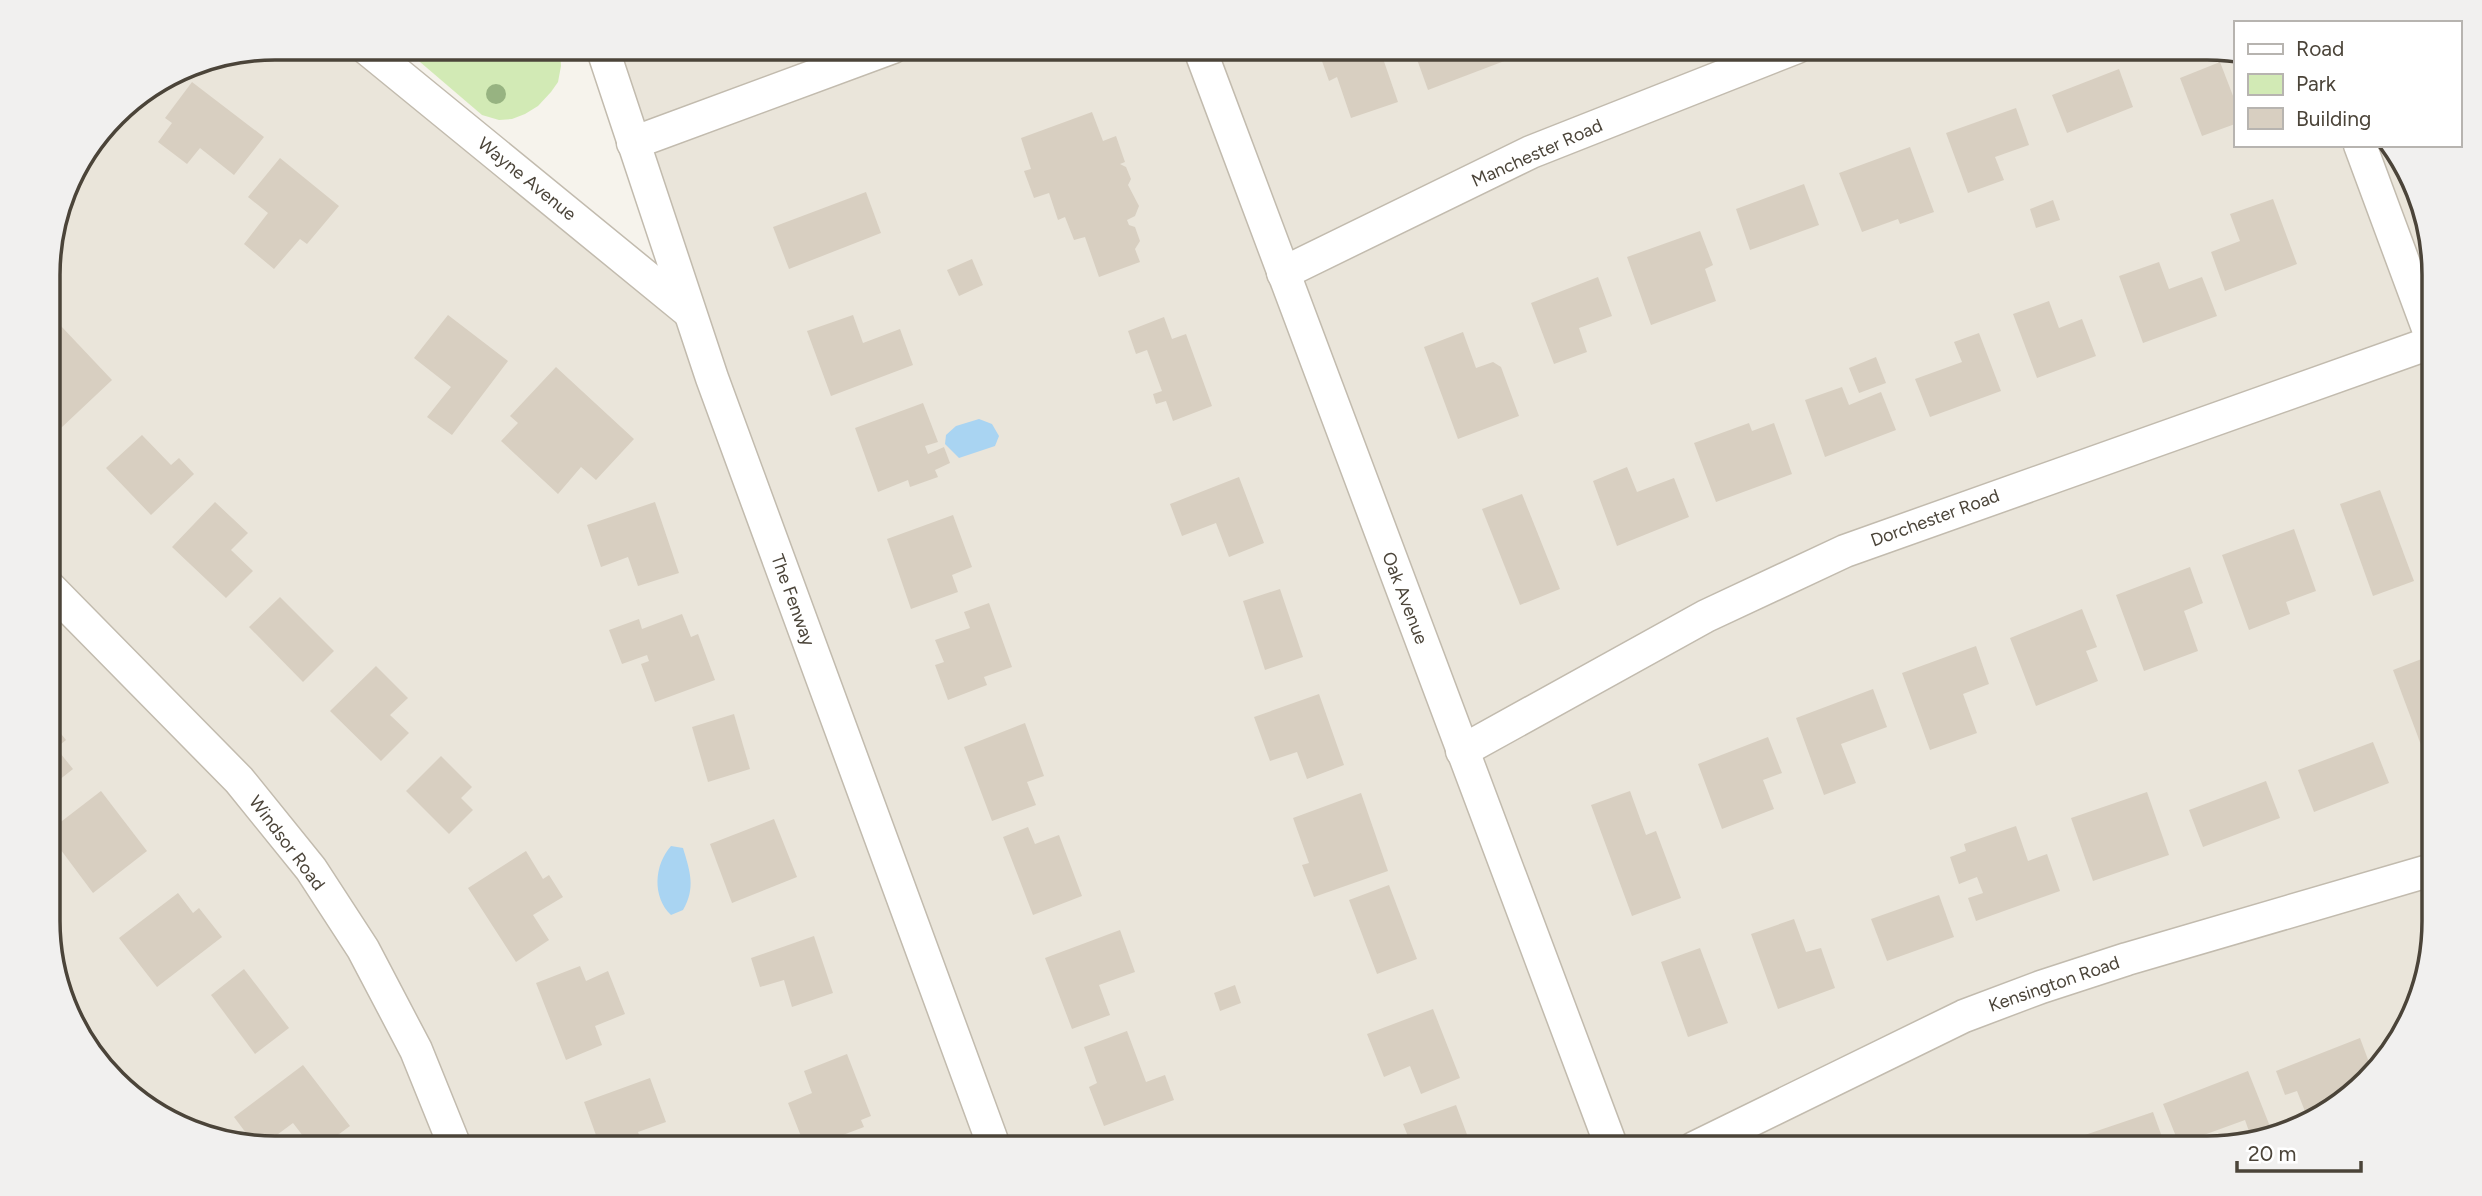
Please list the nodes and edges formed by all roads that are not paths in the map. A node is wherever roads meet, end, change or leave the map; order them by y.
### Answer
1 (381, 60) edge
2 (606, 60) edge
3 (858, 60) edge
4 (1204, 60) edge
5 (1764, 60) edge
6 (634, 143) junction
7 (2361, 147) edge
8 (1283, 273) junction
9 (688, 311) junction
10 (2422, 312) edge
11 (2422, 346) edge
12 (60, 598) edge
13 (1462, 751) junction
14 (2422, 873) edge
15 (451, 1136) edge
16 (990, 1136) edge
17 (1607, 1136) edge
18 (1719, 1136) edge

1 - 9 street, Wayne Avenue
2 - 6 street, The Fenway
3 - 6 street
4 - 8 street, Oak Avenue
5 - 8 street, Manchester Road
6 - 9 street, The Fenway
7 - 10 street
8 - 13 street, Oak Avenue
9 - 16 street, The Fenway
11 - 13 street, Dorchester Road
12 - 15 street, Windsor Road
13 - 17 street, Oak Avenue
14 - 18 street, Kensington Road

